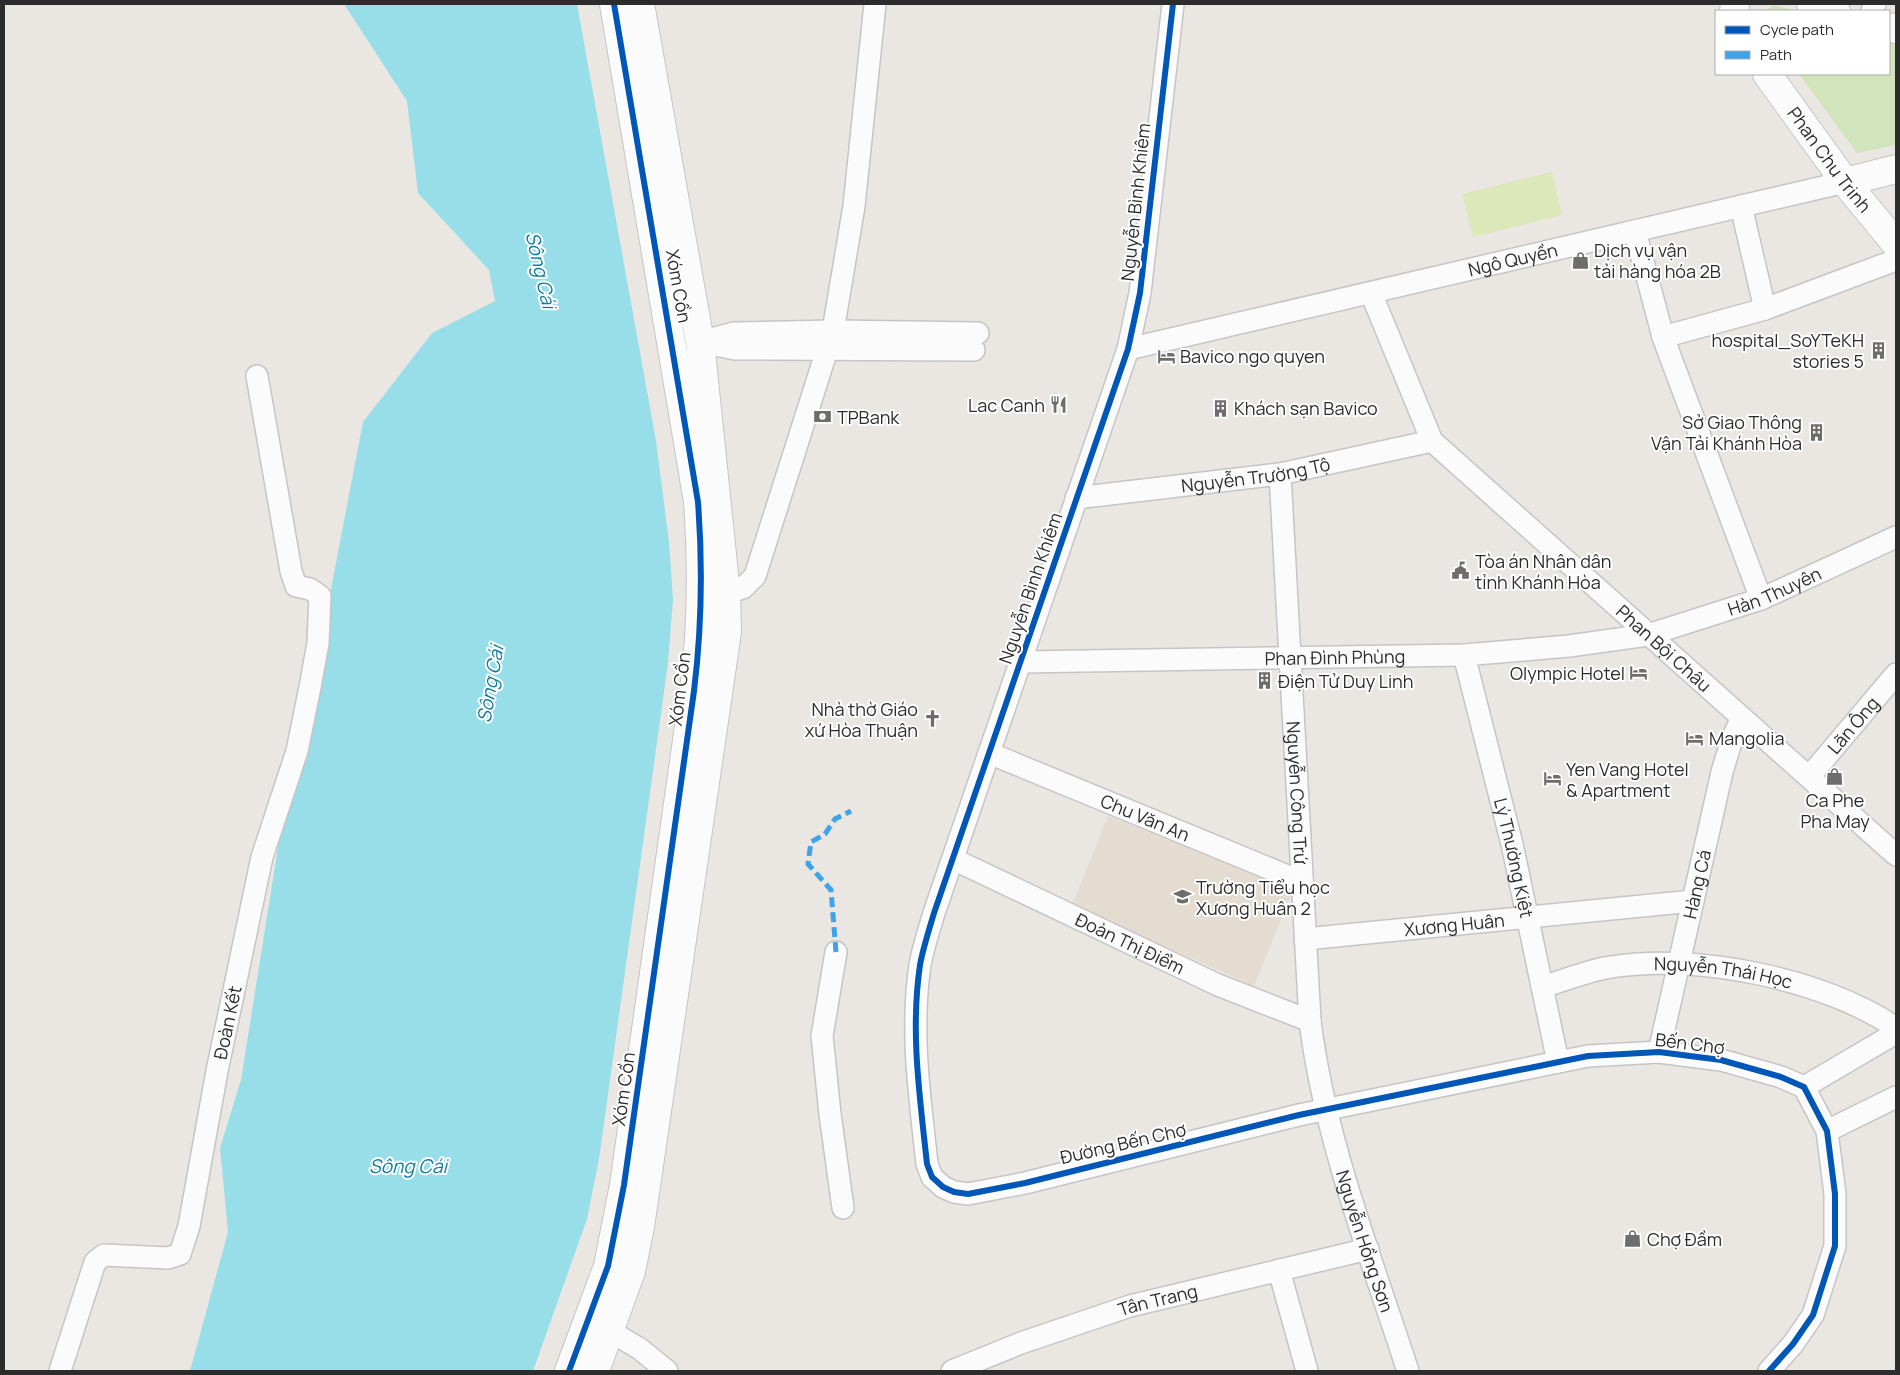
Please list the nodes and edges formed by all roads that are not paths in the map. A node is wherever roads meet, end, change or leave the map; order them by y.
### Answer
1 (614, 4) edge
2 (640, 4) edge
3 (875, 4) edge
4 (1173, 4) edge
5 (1811, 4) edge
6 (1832, 10) edge
7 (1768, 75) edge
8 (1896, 169) edge
9 (1845, 182) junction
10 (1741, 206) junction
11 (1635, 231) junction
12 (1896, 244) edge
13 (1896, 260) edge
14 (1371, 293) junction
15 (1765, 309) junction
16 (1663, 337) junction
17 (830, 340) junction
18 (976, 342) dead end
19 (687, 343) junction
20 (1128, 349) junction
21 (257, 376) dead end
22 (1432, 441) junction
23 (1280, 474) junction
24 (1076, 498) junction
25 (1896, 537) edge
26 (726, 593) junction
27 (1761, 598) junction
28 (1648, 635) junction
29 (1464, 655) junction
30 (1290, 656) junction
31 (1021, 662) junction
32 (1896, 674) edge
33 (1742, 718) junction
34 (989, 753) junction
35 (1809, 776) junction
36 (1896, 856) edge
37 (953, 858) junction
38 (1302, 882) junction
39 (1694, 901) junction
40 (1527, 918) junction
41 (1305, 939) junction
42 (836, 952) dead end
43 (1680, 962) junction
44 (1542, 987) junction
45 (1310, 1021) junction
46 (1896, 1028) edge
47 (1896, 1033) edge
48 (1659, 1052) junction
49 (1558, 1062) junction
50 (1804, 1087) junction
51 (1896, 1096) edge
52 (1325, 1110) junction
53 (1827, 1131) junction
54 (932, 1177) joint
55 (843, 1208) dead end
56 (1368, 1249) junction
57 (620, 1268) junction
58 (1279, 1270) junction
59 (610, 1331) junction
60 (60, 1371) edge
61 (569, 1371) edge
62 (594, 1371) edge
63 (667, 1371) edge
64 (952, 1371) edge
65 (1307, 1371) edge
66 (1408, 1371) edge
67 (1769, 1371) edge

1 - 19 street, Xóm Cồn
2 - 19 street, Xóm Cồn
3 - 17 street
4 - 20 street, Nguyễn Bình Khiêm
5 - 6 street
7 - 9 street, Phan Chu Trinh
8 - 9 street, Ngô Quyền
9 - 10 street, Ngô Quyền
9 - 12 street, Phan Chu Trinh
10 - 11 street, Ngô Quyền
10 - 15 street
11 - 14 street, Ngô Quyền
11 - 16 street
13 - 15 street
14 - 20 street, Ngô Quyền
14 - 22 street
15 - 16 street
16 - 27 street
17 - 18 street
17 - 19 street
17 - 26 street
19 - 26 street, Xóm Cồn
19 - 57 street, Xóm Cồn
20 - 24 street, Nguyễn Bình Khiêm
21 - 60 street, Đoàn Kết
22 - 23 street, Nguyễn Trường Tộ
22 - 28 street, Phan Bội Châu
23 - 24 street, Nguyễn Trường Tộ
23 - 30 street, Nguyễn Công Trứ
24 - 31 street, Nguyễn Bình Khiêm
25 - 27 street, Hàn Thuyên
26 - 57 street, Xóm Cồn
27 - 28 street, Hàn Thuyên
28 - 29 street, Phan Đình Phùng
28 - 33 street, Phan Bội Châu
29 - 30 street, Phan Đình Phùng
29 - 40 street, Lý Thường Kiệt
30 - 31 street, Phan Đình Phùng
30 - 38 street, Nguyễn Công Trứ
31 - 34 street, Nguyễn Bình Khiêm
32 - 35 street, Lãn Ông
33 - 35 street, Phan Bội Châu
33 - 39 street, Hàng Cá
34 - 37 street, Nguyễn Bình Khiêm
34 - 38 street, Chu Văn An
35 - 36 street, Phan Bội Châu
37 - 45 street, Đoàn Thị Điểm
37 - 54 street, Nguyễn Bình Khiêm
38 - 41 street, Nguyễn Công Trứ
39 - 40 street, Xương Huân
39 - 43 street, Hàng Cá
40 - 41 street, Xương Huân
40 - 44 street, Lý Thường Kiệt
41 - 45 street, Nguyễn Công Trứ
42 - 55 street
43 - 44 street, Nguyễn Thái Học
43 - 46 street, Nguyễn Thái Học
43 - 48 street, Hàng Cá
44 - 49 street, Lý Thường Kiệt
45 - 52 street, Nguyễn Công Trứ
47 - 50 street
48 - 49 street, Bến Chợ
48 - 50 street, Bến Chợ
49 - 52 street, Bến Chợ
50 - 53 street
51 - 53 street
52 - 54 street, Đường Bến Chợ
52 - 56 street, Nguyễn Hồng Sơn
53 - 67 street
56 - 58 street, Tân Trang
56 - 66 street, Nguyễn Hồng Sơn
57 - 59 street, Xóm Cồn
57 - 61 street, Xóm Cồn
58 - 64 street, Tân Trang
58 - 65 street
59 - 62 street, Xóm Cồn
59 - 63 street

